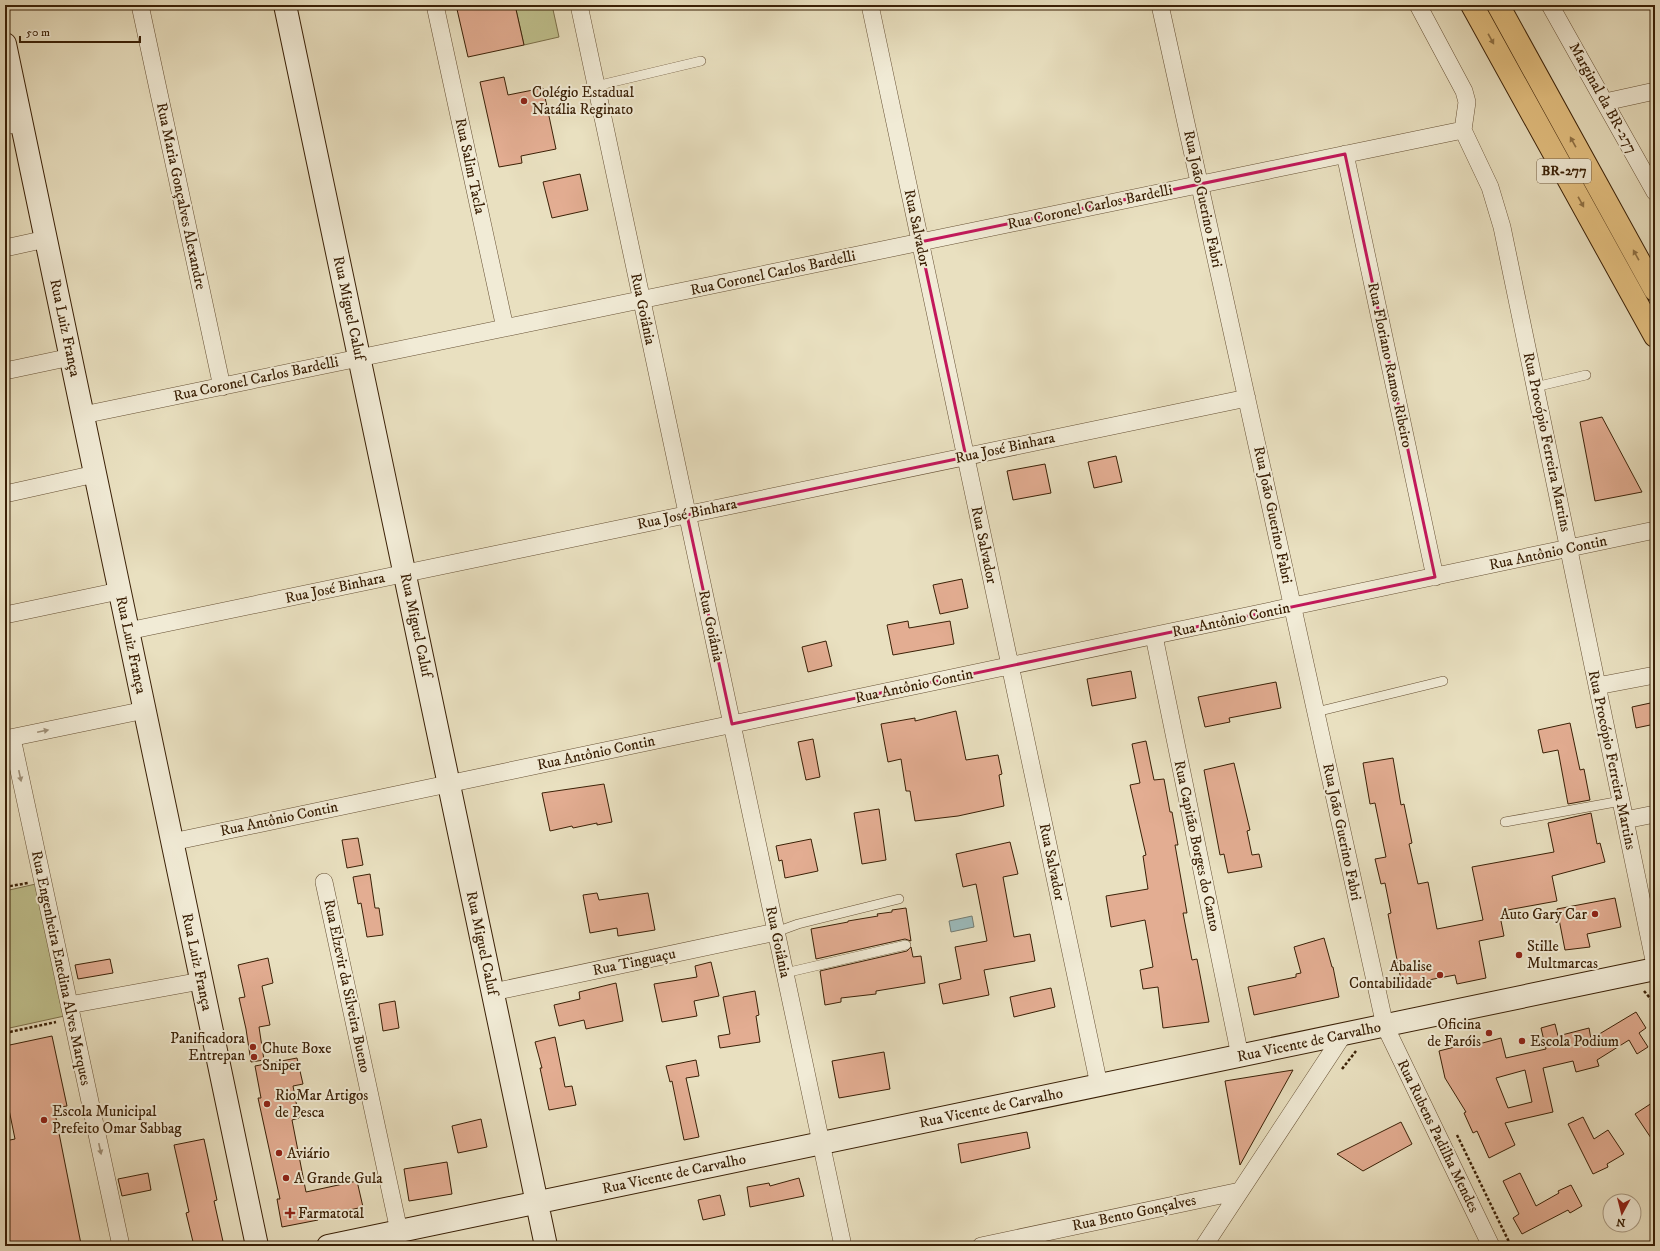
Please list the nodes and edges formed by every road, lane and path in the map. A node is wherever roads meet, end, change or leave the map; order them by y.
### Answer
1 (140, 5) edge
2 (285, 5) edge
3 (435, 5) edge
4 (579, 5) edge
5 (870, 5) edge
6 (1160, 5) edge
7 (1418, 5) edge
8 (1472, 5) edge
9 (1498, 5) edge
10 (1550, 5) edge
11 (5, 44) edge
12 (701, 61) dead end
13 (596, 86) junction
14 (1655, 91) edge
15 (1605, 102) junction
16 (13, 124) edge
17 (1464, 130) junction
18 (1345, 154) junction
19 (1200, 184) junction
20 (1655, 192) edge
21 (46, 239) junction
22 (920, 242) junction
23 (5, 248) edge
24 (1655, 290) edge
25 (641, 300) junction
26 (505, 328) junction
27 (1655, 336) edge
28 (71, 357) junction
29 (359, 358) junction
30 (5, 371) edge
31 (1586, 375) dead end
32 (222, 386) junction
33 (1535, 387) junction
34 (1247, 398) junction
35 (83, 415) junction
36 (966, 456) junction
37 (95, 474) junction
38 (5, 494) edge
39 (687, 514) junction
40 (1655, 530) edge
41 (1569, 548) junction
42 (405, 573) junction
43 (1435, 577) junction
44 (120, 590) junction
45 (1293, 606) junction
46 (5, 615) edge
47 (128, 631) junction
48 (1154, 636) junction
49 (1010, 666) junction
50 (1655, 675) edge
51 (1443, 681) dead end
52 (1597, 686) junction
53 (145, 710) junction
54 (1316, 712) junction
55 (732, 724) junction
56 (8, 738) edge
57 (449, 784) junction
58 (1621, 800) junction
59 (1655, 814) edge
60 (1625, 820) junction
61 (1505, 822) dead end
62 (172, 842) junction
63 (42, 880) junction
64 (324, 882) dead end
65 (5, 887) edge
66 (899, 899) dead end
67 (776, 932) junction
68 (906, 945) dead end
69 (1655, 966) edge
70 (1655, 969) edge
71 (784, 973) junction
72 (201, 981) junction
73 (1642, 990) dead end
74 (493, 992) junction
75 (1655, 1004) edge
76 (71, 1012) junction
77 (1385, 1026) junction
78 (5, 1033) edge
79 (1351, 1041) junction
80 (1240, 1056) junction
81 (1340, 1072) dead end
82 (1099, 1085) junction
83 (1455, 1130) dead end
84 (821, 1143) junction
85 (1240, 1191) junction
86 (537, 1203) junction
87 (398, 1231) junction
88 (121, 1246) edge
89 (257, 1246) edge
90 (328, 1246) edge
91 (546, 1246) edge
92 (842, 1246) edge
93 (981, 1246) edge
94 (1204, 1246) edge
95 (1491, 1246) edge
96 (1511, 1246) edge

1 - 32 street, Rua Maria Gonçalves Alexandre
2 - 29 main road, Rua Miguel Caluf
3 - 26 street, Rua Salim Tacla
4 - 13 street, Rua Goiânia
5 - 22 street, Rua Salvador
6 - 19 street, Rua João Guerino Fabri
7 - 17 street
8 -> 27 highway, BR-277
24 -> 9 highway, BR-277
10 - 15 street, Marginal da BR-277
11 - 16 main road, Rua Luiz França
12 - 13 lane
13 - 25 street, Rua Goiânia
14 - 15 street
15 - 20 street, Marginal da BR-277
16 - 21 main road, Rua Luiz França
17 - 18 street, Rua Coronel Carlos Bardelli
17 - 33 street, Rua Procópio Ferreira Martins
18 - 19 street, Rua Coronel Carlos Bardelli
18 - 43 street, Rua Floriano Ramos Ribeiro
19 - 22 street, Rua Coronel Carlos Bardelli
19 - 34 street, Rua João Guerino Fabri
21 - 23 street
21 - 28 main road, Rua Luiz França
22 - 25 street, Rua Coronel Carlos Bardelli
22 - 36 street, Rua Salvador
25 - 26 street, Rua Coronel Carlos Bardelli
25 - 39 street, Rua Goiânia
26 - 29 street, Rua Coronel Carlos Bardelli
28 - 30 street
28 - 35 main road, Rua Luiz França
29 - 32 street, Rua Coronel Carlos Bardelli
29 - 42 main road, Rua Miguel Caluf
31 - 33 lane
32 - 35 street, Rua Coronel Carlos Bardelli
33 - 41 street, Rua Procópio Ferreira Martins
34 - 36 street, Rua José Binhara
34 - 45 street, Rua João Guerino Fabri
35 - 37 main road, Rua Luiz França
36 - 39 street, Rua José Binhara
36 - 49 street, Rua Salvador
37 - 38 street
37 - 44 main road, Rua Luiz França
39 - 42 street, Rua José Binhara
39 - 55 street, Rua Goiânia
40 - 41 street, Rua Antônio Contin
41 - 43 street, Rua Antônio Contin
41 - 52 street, Rua Procópio Ferreira Martins
42 - 47 street, Rua José Binhara
42 - 57 main road, Rua Miguel Caluf
43 - 45 street, Rua Antônio Contin
44 - 46 street
44 - 47 main road, Rua Luiz França
45 - 48 street, Rua Antônio Contin
45 - 54 street, Rua João Guerino Fabri
47 - 53 main road, Rua Luiz França
48 - 49 street, Rua Antônio Contin
48 - 80 street, Rua Capitão Borges do Canto
49 - 55 street, Rua Antônio Contin
49 - 82 street, Rua Salvador
50 - 52 street
51 - 54 lane
52 - 58 street, Rua Procópio Ferreira Martins
56 -> 53 street
53 - 62 main road, Rua Luiz França
54 - 77 street, Rua João Guerino Fabri
55 - 57 street, Rua Antônio Contin
55 - 67 street, Rua Goiânia
56 -> 63 street, Rua Engenheira Enedina Alves Marques
57 - 62 street, Rua Antônio Contin
57 - 74 main road, Rua Miguel Caluf
58 - 60 street, Rua Procópio Ferreira Martins
58 - 61 lane
59 - 60 street
60 - 69 street, Rua Procópio Ferreira Martins
62 - 72 main road, Rua Luiz França
63 - 65 path
63 - 76 street, Rua Engenheira Enedina Alves Marques
64 - 87 street, Rua Elzevir da Silveira Bueno
66 - 67 lane
67 - 71 street, Rua Goiânia
67 - 74 street, Rua Tinguaçu
68 - 71 lane
70 - 77 main road, Rua Vicente de Carvalho
71 - 84 street, Rua Goiânia
72 - 76 street
72 - 89 main road, Rua Luiz França
73 - 75 path
74 - 86 main road, Rua Miguel Caluf
76 - 78 path
76 -> 88 street, Rua Engenheira Enedina Alves Marques
77 - 79 main road, Rua Vicente de Carvalho
77 - 95 street, Rua Rubens Padilha Mendes
79 - 80 main road, Rua Vicente de Carvalho
79 - 81 path
79 - 85 street
80 - 82 main road, Rua Vicente de Carvalho
82 - 84 main road, Rua Vicente de Carvalho
83 - 96 path
84 - 86 main road, Rua Vicente de Carvalho
84 - 92 street, Rua Goiânia
85 - 93 street, Rua Bento Gonçalves
85 - 94 street
86 - 87 main road, Rua Vicente de Carvalho
86 - 91 main road, Rua Miguel Caluf
87 - 90 main road, Rua Vicente de Carvalho

